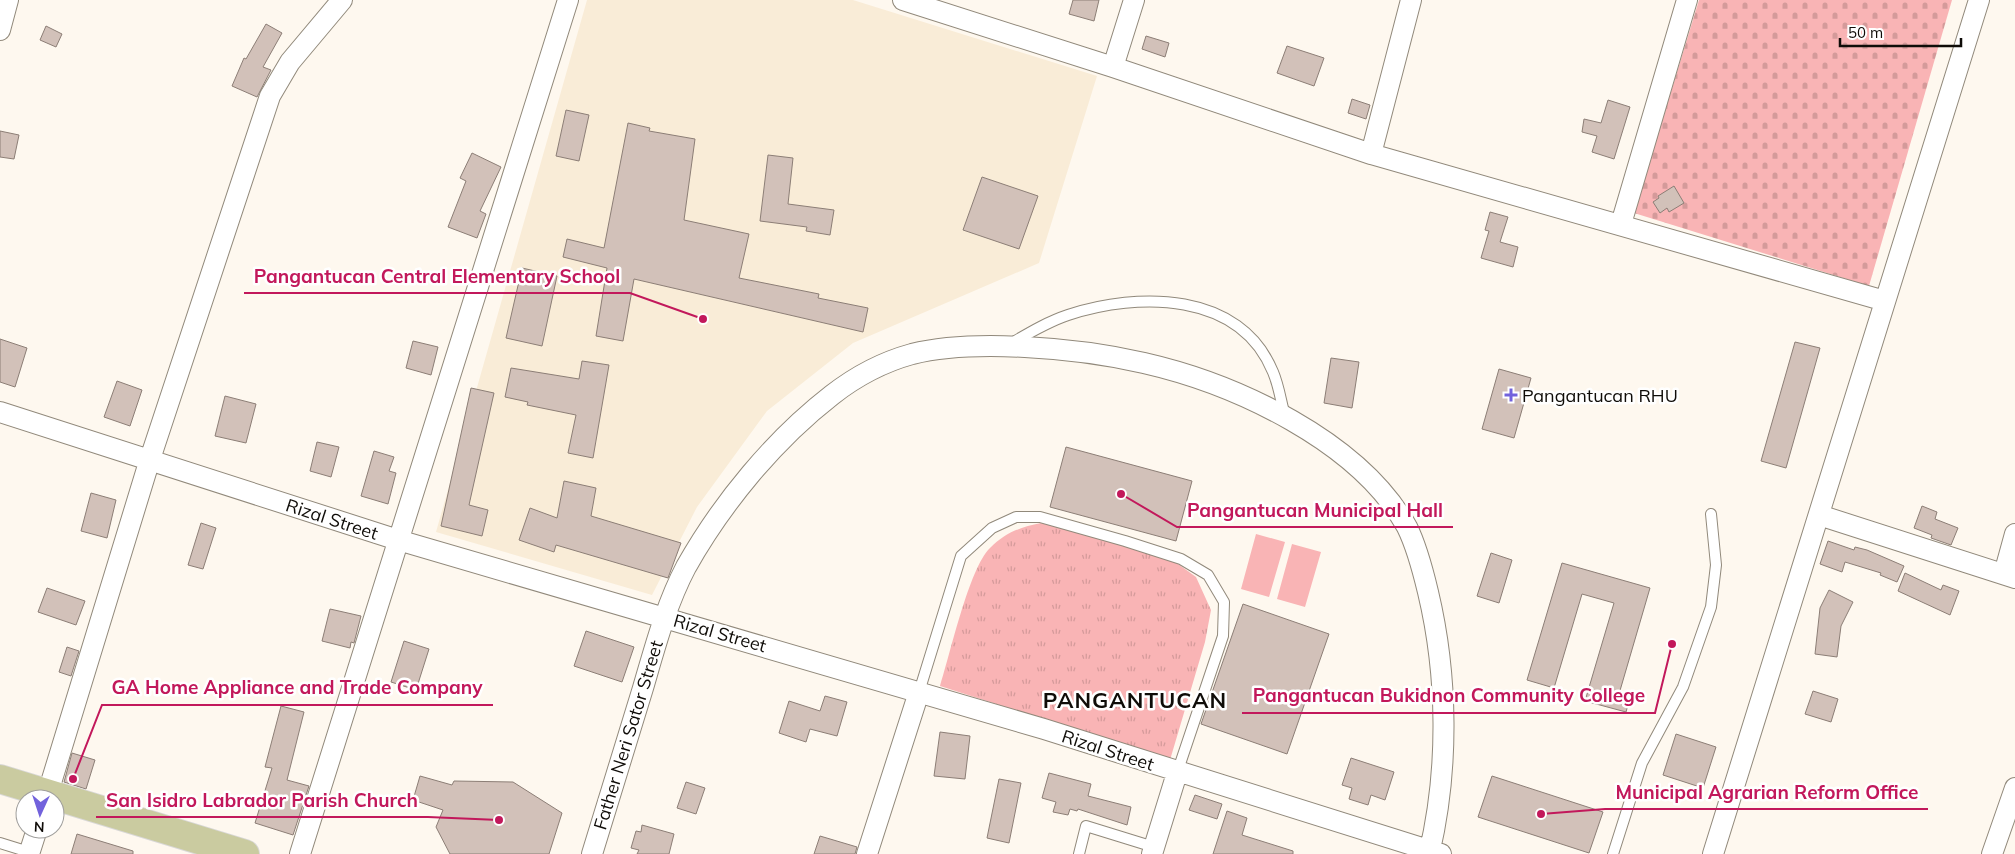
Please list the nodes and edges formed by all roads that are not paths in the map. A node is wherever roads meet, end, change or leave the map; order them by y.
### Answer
1 (8, 0) edge
2 (342, 0) edge
3 (568, 0) edge
4 (903, 0) edge
5 (1134, 0) edge
6 (1411, 0) edge
7 (1687, 0) edge
8 (1979, 0) edge
9 (0, 30) edge
10 (1114, 67) junction
11 (1371, 154) junction
12 (1621, 224) junction
13 (1885, 301) junction
14 (1007, 346) junction
15 (0, 412) edge
16 (1285, 417) junction
17 (150, 460) junction
18 (1711, 514) dead end
19 (1819, 515) junction
20 (2015, 534) edge
21 (398, 540) junction
22 (2009, 576) edge
23 (664, 617) junction
24 (919, 692) junction
25 (1177, 773) junction
26 (0, 780) edge
27 (2015, 788) edge
28 (25, 789) edge
29 (49, 789) edge
30 (65, 802) edge
31 (34, 839) edge
32 (0, 843) edge
33 (1153, 850) edge
34 (29, 853) edge
35 (1433, 853) edge
36 (245, 854) edge
37 (300, 854) edge
38 (592, 854) edge
39 (867, 854) edge
40 (1079, 854) edge
41 (1613, 854) edge
42 (1713, 854) edge
43 (1992, 854) edge

1 - 9 street
2 - 17 street
3 - 21 street
4 - 10 street
5 - 10 street
6 - 11 street
7 - 12 street
8 - 13 street
10 - 11 street
11 - 12 street
12 - 13 street
13 - 19 street
14 - 16 street, Father Neri Sator Street
14 - 16 lane
14 - 23 street, Father Neri Sator Street
15 - 17 street, Rizal Street
16 - 35 street, Father Neri Sator Street
17 - 21 street, Rizal Street
17 - 29 street
18 - 41 lane
19 - 22 street
19 - 42 street
20 - 22 street
21 - 23 street, Rizal Street
21 - 37 street
23 - 24 street, Rizal Street
23 - 38 street, Father Neri Sator Street
24 - 25 street, Rizal Street
24 - 25 lane
24 - 39 street
25 - 33 street
25 - 35 street, Rizal Street
26 - 28 main road
27 - 43 street
30 - 36 main road
31 - 34 street
32 - 34 lane
33 - 40 lane

